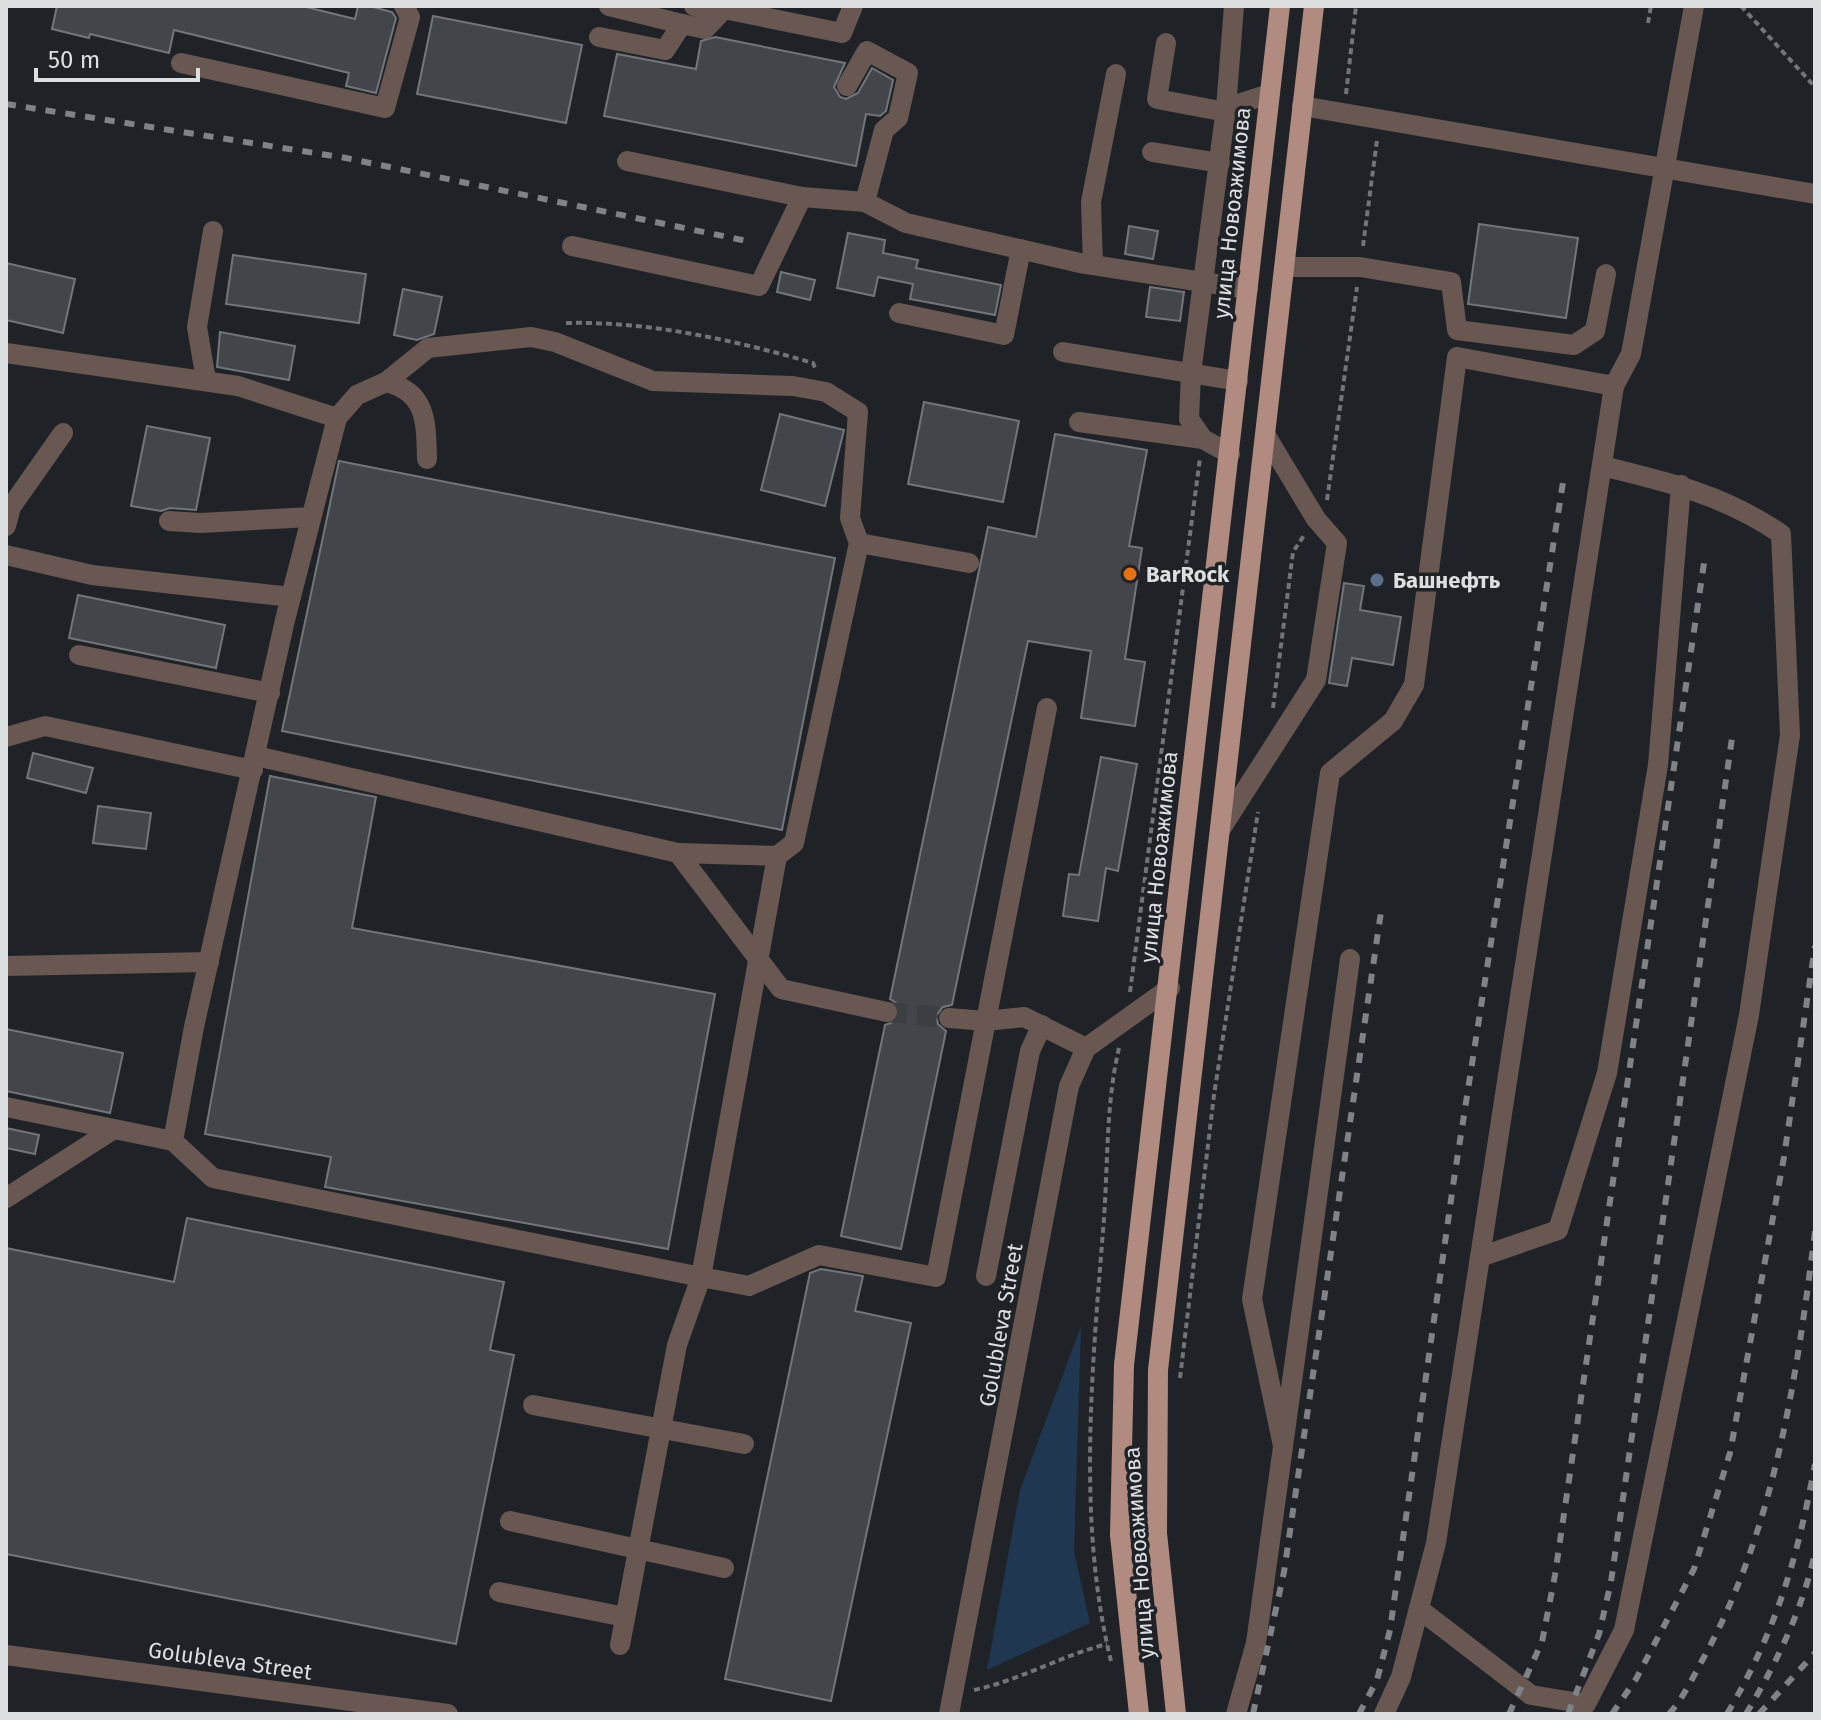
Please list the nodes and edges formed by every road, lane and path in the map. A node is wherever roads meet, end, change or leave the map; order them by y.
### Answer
1 (404, 6) edge
2 (609, 6) edge
3 (694, 6) edge
4 (853, 6) edge
5 (1234, 6) edge
6 (1280, 6) edge
7 (1314, 6) edge
8 (1356, 6) edge
9 (1651, 6) edge
10 (1685, 6) edge
11 (1694, 6) edge
12 (1741, 6) edge
13 (719, 14) junction
14 (1648, 23) dead end
15 (682, 24) junction
16 (599, 37) dead end
17 (1166, 43) dead end
18 (181, 63) dead end
19 (1116, 74) dead end
20 (847, 86) dead end
21 (1815, 87) edge
22 (1269, 94) junction
23 (1302, 106) junction
24 (1226, 110) junction
25 (1358, 117) junction
26 (1152, 152) dead end
27 (627, 161) dead end
28 (1220, 163) junction
29 (1666, 170) junction
30 (1815, 194) edge
31 (802, 197) junction
32 (865, 202) junction
33 (213, 231) dead end
34 (572, 246) dead end
35 (1021, 249) junction
36 (1093, 265) junction
37 (1284, 267) junction
38 (1360, 267) junction
39 (1606, 274) dead end
40 (1205, 284) junction
41 (1248, 289) junction
42 (899, 313) dead end
43 (531, 337) junction
44 (1063, 352) dead end
45 (6, 353) edge
46 (1191, 373) junction
47 (206, 380) junction
48 (1238, 381) junction
49 (386, 382) junction
50 (1614, 386) junction
51 (826, 392) junction
52 (337, 418) junction
53 (1079, 422) dead end
54 (63, 433) dead end
55 (1266, 436) junction
56 (1203, 439) junction
57 (1230, 454) junction
58 (427, 459) dead end
59 (1602, 466) junction
60 (1681, 485) junction
61 (311, 517) junction
62 (1316, 519) junction
63 (169, 521) dead end
64 (6, 526) edge
65 (859, 543) junction
66 (6, 555) edge
67 (969, 563) dead end
68 (291, 597) junction
69 (79, 655) dead end
70 (270, 693) junction
71 (1047, 708) dead end
72 (6, 737) edge
73 (1267, 753) junction
74 (254, 763) junction
75 (1260, 799) dead end
76 (1220, 830) junction
77 (678, 853) junction
78 (777, 856) junction
79 (758, 959) junction
80 (1350, 959) dead end
81 (209, 962) junction
82 (6, 966) edge
83 (1170, 988) junction
84 (887, 1012) tunnel mouth
85 (949, 1018) tunnel mouth
86 (1126, 1018) junction
87 (986, 1021) junction
88 (1042, 1025) junction
89 (1086, 1048) junction
90 (6, 1107) edge
91 (114, 1129) junction
92 (173, 1141) junction
93 (6, 1198) edge
94 (1480, 1257) junction
95 (986, 1276) dead end
96 (701, 1277) junction
97 (1180, 1388) dead end
98 (533, 1405) dead end
99 (661, 1429) junction
100 (744, 1444) dead end
101 (1283, 1446) junction
102 (510, 1521) dead end
103 (637, 1552) junction
104 (724, 1568) dead end
105 (499, 1592) dead end
106 (1419, 1609) junction
107 (625, 1617) junction
108 (1107, 1644) junction
109 (620, 1645) dead end
110 (6, 1655) edge
111 (1111, 1661) dead end
112 (956, 1694) junction
113 (448, 1714) edge
114 (949, 1714) edge
115 (1139, 1714) edge
116 (1176, 1714) edge
117 (1236, 1714) edge
118 (1384, 1714) edge

1 - 18 street
2 - 15 street
3 - 13 street
4 - 13 street
5 - 24 street
6 - 22 main road, улица Новоажимова
7 - 23 main road, улица Новоажимова
8 - 25 path
9 - 14 path
10 - 11 street
11 - 29 street
12 - 21 path
13 - 15 street
15 - 16 street
17 - 24 street
19 - 36 street
20 - 32 street
22 - 24 street
22 - 41 main road, улица Новоажимова
23 - 25 street
23 - 37 main road, улица Новоажимова
24 - 28 street
25 - 29 street
25 - 38 path
26 - 28 street
27 - 31 street
28 - 40 street
29 - 30 street
29 - 50 street
31 - 32 street
31 - 34 street
32 - 35 street
33 - 47 street
35 - 36 street
35 - 42 street
36 - 40 street
37 - 38 street
37 - 55 main road, улица Новоажимова
38 - 39 street
38 - 62 path
40 - 41 street
40 - 46 street
41 - 48 main road, улица Новоажимова
43 - 49 street
43 - 51 street
43 - 51 path
44 - 46 street
45 - 47 street
46 - 48 street
46 - 56 street
47 - 52 street
48 - 57 main road, улица Новоажимова
49 - 52 street
49 - 58 street
50 - 59 street
50 - 101 street
51 - 65 street
52 - 61 street
53 - 56 street
54 - 64 street
55 - 62 street
55 - 76 main road, улица Новоажимова
56 - 57 street
56 - 86 path
57 - 83 main road, улица Новоажимова
59 - 60 street
59 - 94 street
60 - 94 street
60 - 106 street
61 - 63 street
61 - 68 street
62 - 73 path
62 - 73 street
65 - 67 street
65 - 78 street
66 - 68 street
68 - 70 street
69 - 70 street
70 - 74 street
71 - 87 street
72 - 74 street
73 - 76 street
74 - 77 street
74 - 81 street
75 - 97 path
76 - 116 main road, улица Новоажимова
77 - 78 street
77 - 79 street
78 - 79 street
79 - 84 street
79 - 96 street
80 - 101 street
81 - 82 street
81 - 92 street
83 - 86 street, Golubleva Street
83 - 115 main road, улица Новоажимова
85 - 87 street
86 - 89 street, Golubleva Street
86 - 108 path
87 - 88 street
87 - 96 street
88 - 89 street
88 - 95 street
89 - 112 street, Golubleva Street
90 - 91 street
91 - 92 street
91 - 93 street
92 - 96 street
94 - 106 street
96 - 99 street
98 - 99 street
99 - 100 street
99 - 103 street
101 - 117 street
102 - 103 street
103 - 104 street
103 - 107 street
105 - 107 street
106 - 118 street
107 - 109 street
108 - 111 path
108 - 112 path
110 - 113 street, Golubleva Street
112 - 114 street, Golubleva Street

